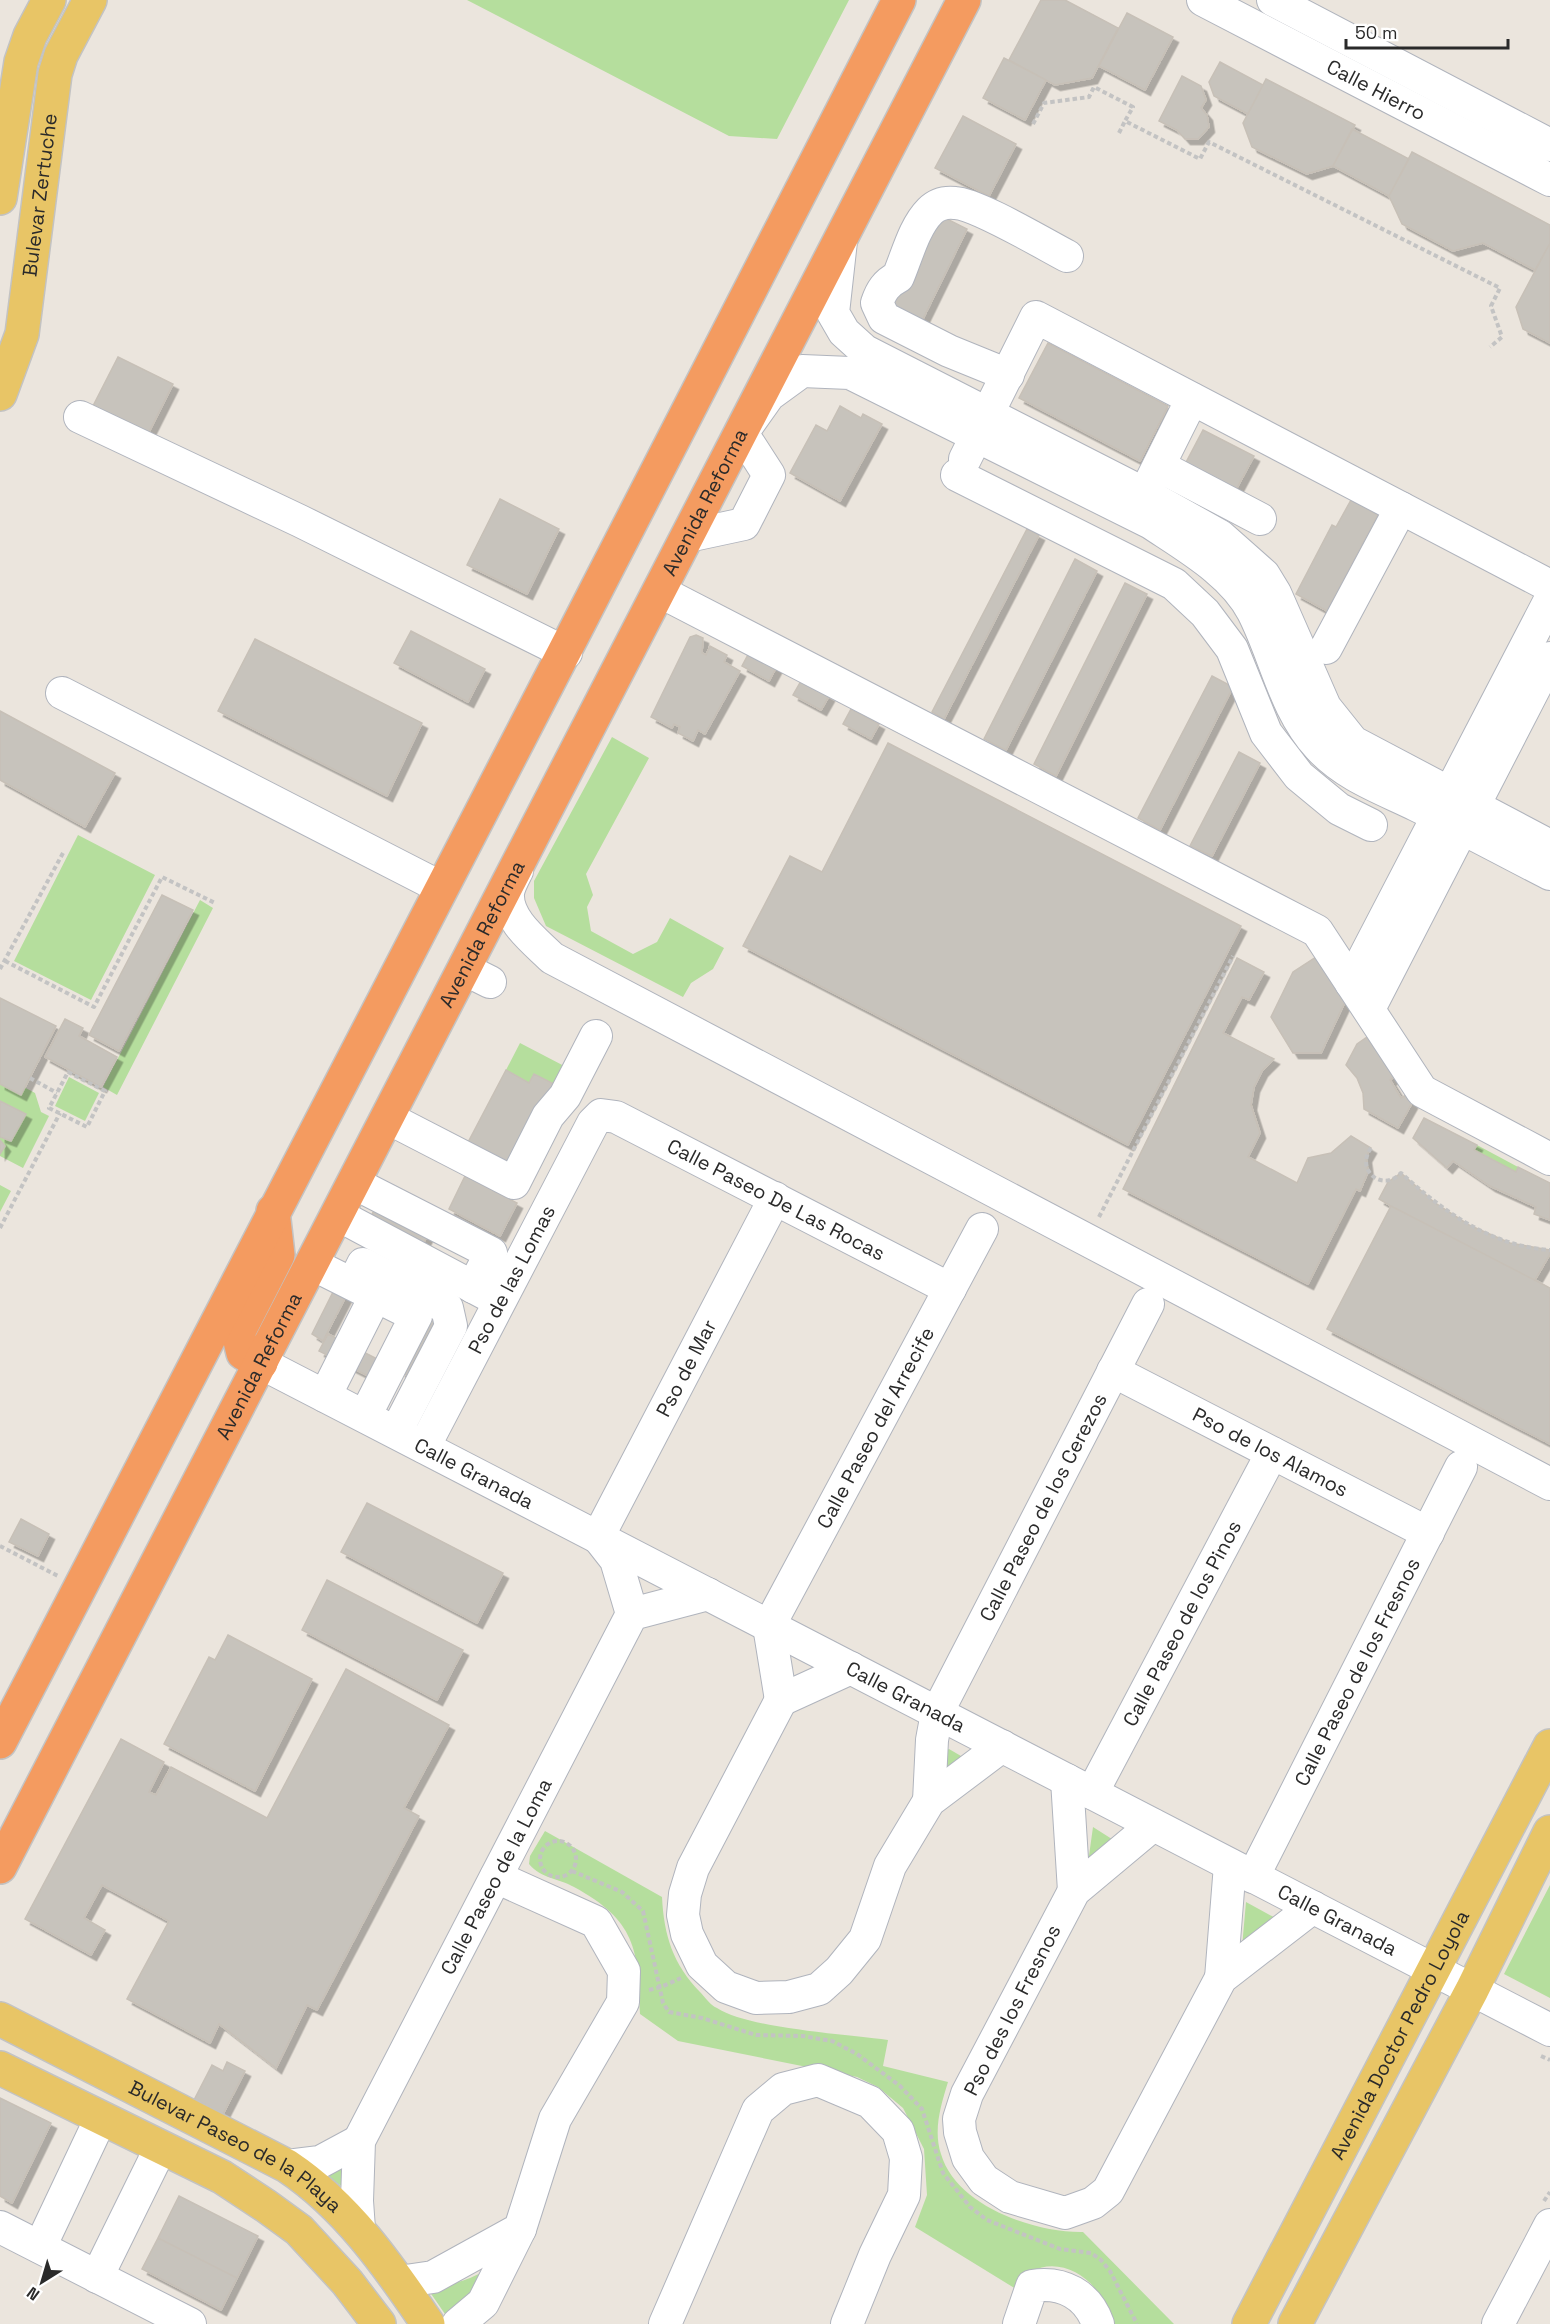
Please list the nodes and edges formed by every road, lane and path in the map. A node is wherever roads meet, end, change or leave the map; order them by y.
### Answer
1 (49, 0) edge
2 (90, 0) edge
3 (899, 0) edge
4 (964, 0) edge
5 (988, 0) edge
6 (1203, 0) edge
7 (1273, 0) edge
8 (936, 53) junction
9 (1125, 121) junction
10 (1033, 124) dead end
11 (1119, 133) dead end
12 (1550, 145) edge
13 (1550, 180) edge
14 (0, 198) edge
15 (841, 241) junction
16 (1067, 256) dead end
17 (1490, 347) dead end
18 (1008, 375) junction
19 (0, 394) edge
20 (1192, 399) junction
21 (80, 417) dead end
22 (742, 433) junction
23 (971, 446) junction
24 (1142, 501) junction
25 (1401, 508) junction
26 (688, 536) junction
27 (1104, 549) junction
28 (1132, 563) junction
29 (1235, 567) junction
30 (1550, 586) edge
31 (659, 591) junction
32 (1550, 600) edge
33 (1326, 648) dead end
34 (566, 653) junction
35 (1550, 658) edge
36 (62, 693) dead end
37 (1456, 811) junction
38 (1371, 825) dead end
39 (1550, 846) edge
40 (63, 853) dead end
41 (522, 857) junction
42 (1550, 874) edge
43 (442, 888) junction
44 (215, 903) dead end
45 (1233, 956) dead end
46 (4, 961) junction
47 (0, 969) edge
48 (1351, 982) junction
49 (1369, 1010) junction
50 (596, 1036) dead end
51 (30, 1078) dead end
52 (57, 1093) junction
53 (60, 1113) junction
54 (601, 1115) joint
55 (388, 1118) junction
56 (1371, 1148) dead end
57 (1550, 1159) edge
58 (354, 1183) junction
59 (774, 1198) junction
60 (273, 1211) junction
61 (338, 1215) junction
62 (0, 1228) edge
63 (981, 1229) dead end
64 (1087, 1240) junction
65 (1550, 1250) edge
66 (312, 1264) junction
67 (950, 1289) junction
68 (486, 1294) junction
69 (383, 1299) junction
70 (1148, 1304) dead end
71 (261, 1362) junction
72 (1113, 1371) junction
73 (339, 1403) junction
74 (396, 1432) junction
75 (424, 1447) junction
76 (1272, 1454) junction
77 (1461, 1467) dead end
78 (1550, 1484) edge
79 (1428, 1533) junction
80 (598, 1537) junction
81 (0, 1546) edge
82 (80, 1587) junction
83 (708, 1594) junction
84 (632, 1614) junction
85 (769, 1626) junction
86 (851, 1668) junction
87 (781, 1700) junction
88 (937, 1713) junction
89 (0, 1742) edge
90 (1002, 1746) junction
91 (1550, 1746) edge
92 (1080, 1787) junction
93 (929, 1801) junction
94 (1154, 1825) junction
95 (1550, 1833) edge
96 (0, 1867) edge
97 (1242, 1870) junction
98 (572, 1871) junction
99 (496, 1876) junction
100 (1074, 1891) junction
101 (1313, 1907) junction
102 (702, 1965) junction
103 (1432, 1970) junction
104 (1221, 1978) junction
105 (661, 1987) junction
106 (1472, 1990) junction
107 (623, 1994) junction
108 (0, 2019) edge
109 (1545, 2043) edge
110 (1550, 2060) edge
111 (0, 2068) edge
112 (101, 2118) junction
113 (234, 2140) junction
114 (359, 2141) junction
115 (160, 2147) junction
116 (287, 2166) junction
117 (0, 2227) edge
118 (359, 2229) junction
119 (520, 2229) junction
120 (1548, 2234) edge
121 (33, 2250) junction
122 (98, 2277) junction
123 (399, 2282) junction
124 (190, 2324) edge
125 (379, 2324) edge
126 (428, 2324) edge
127 (458, 2324) edge
128 (665, 2324) edge
129 (847, 2324) edge
130 (1019, 2324) edge
131 (1098, 2324) edge
132 (1137, 2324) edge
133 (1249, 2324) edge
134 (1295, 2324) edge
135 (1498, 2324) edge

1 - 14 main road, Bulevar Zertuche
2 - 19 main road, Bulevar Zertuche
3 - 34 highway
4 - 8 highway, Avenida Reforma
5 - 8 highway
6 - 13 street, Calle Hierro
7 - 12 street, Calle Hierro
8 - 15 highway, Avenida Reforma
9 - 10 path
9 - 11 path
9 - 17 path
15 - 22 highway, Avenida Reforma
15 - 23 street
16 - 18 street
18 - 20 street
18 - 23 street
20 - 24 street
20 - 25 street
21 - 34 street
22 - 23 street
22 - 26 highway, Avenida Reforma
22 - 26 street
23 - 24 street
23 - 27 street
24 - 27 street
24 - 28 street
24 - 29 street
24 - 29 street
25 - 30 street
25 - 33 street
26 - 31 highway, Avenida Reforma
27 - 28 street
28 - 38 street
29 - 37 street
31 - 41 highway, Avenida Reforma
31 - 48 street
32 - 37 street
34 - 43 highway
35 - 37 street
36 - 43 street
37 - 39 street
37 - 42 street
37 - 48 street
37 - 49 street
40 - 46 path
41 - 55 highway, Avenida Reforma
41 - 64 street
43 - 60 highway
44 - 46 path
45 - 64 path
46 - 47 path
48 - 49 street
49 - 57 street
50 - 55 street
51 - 52 path
52 - 53 path
52 - 53 path
53 - 62 path
54 - 59 street, Calle Paseo De Las Rocas
54 - 68 street, Pso de las Lomas
55 - 58 highway, Avenida Reforma
56 - 65 path
58 - 61 highway, Avenida Reforma
58 - 68 street
59 - 67 street, Calle Paseo De Las Rocas
59 - 80 street, Pso de Mar
60 - 71 highway
60 - 82 highway
61 - 66 highway, Avenida Reforma
61 - 68 street
63 - 67 street, Calle Paseo del Arrecife
64 - 78 street
66 - 69 street
66 - 71 highway, Avenida Reforma
67 - 85 street, Calle Paseo del Arrecife
68 - 75 street, Pso de las Lomas
69 - 73 street
69 - 73 street
69 - 74 street
70 - 72 street, Calle Paseo de los Cerezos
71 - 73 street, Calle Granada
71 - 96 highway, Avenida Reforma
72 - 76 street, Pso de los Alamos
72 - 88 street, Calle Paseo de los Cerezos
73 - 74 street, Calle Granada
74 - 75 street, Calle Granada
75 - 80 street, Calle Granada
76 - 79 street, Pso de los Alamos
76 - 92 street, Calle Paseo de los Pinos
77 - 79 street, Calle Paseo de los Fresnos
79 - 97 street, Calle Paseo de los Fresnos
80 - 83 street, Calle Granada
80 - 84 street
81 - 82 path
82 - 89 highway
83 - 84 street
83 - 85 street, Calle Granada
84 - 99 street, Calle Paseo de la Loma
85 - 86 street, Calle Granada
85 - 87 street
86 - 87 street
86 - 88 street, Calle Granada
87 - 102 street
88 - 90 street, Calle Granada
88 - 93 street
90 - 92 street, Calle Granada
90 - 93 street
91 - 103 main road, Avenida Doctor Pedro Loyola
92 - 94 street, Calle Granada
92 - 100 street
93 - 102 street
94 - 97 street, Calle Granada
94 - 100 street
95 - 106 main road, Avenida Doctor Pedro Loyola
97 - 101 street, Calle Granada
97 - 104 street
98 - 98 path
98 - 105 path
99 - 107 street
99 - 114 street, Calle Paseo de la Loma
100 - 104 street, Pso des los Fresnos
101 - 103 street, Calle Granada
101 - 104 street
102 - 105 path
103 - 106 street, Calle Granada
103 - 133 main road, Avenida Doctor Pedro Loyola
105 - 107 path
105 - 132 path
106 - 109 street, Calle Granada
106 - 134 main road, Avenida Doctor Pedro Loyola
107 - 119 street
108 - 113 main road, Bulevar Paseo de la Playa
109 - 110 path
111 - 112 main road, Bulevar Paseo de la Playa
112 - 115 main road, Bulevar Paseo de la Playa
112 - 121 street
113 - 115 main road
113 - 116 main road, Bulevar Paseo de la Playa
114 - 116 street
114 - 118 street, Calle Paseo de la Loma
115 - 122 street
115 - 125 main road, Bulevar Paseo de la Playa
116 - 118 main road, Bulevar Paseo de la Playa
117 - 121 street
118 - 123 main road, Bulevar Paseo de la Playa
119 - 123 street
119 - 127 street
120 - 135 street
121 - 122 street
122 - 124 street
123 - 126 main road, Bulevar Paseo de la Playa
128 - 129 street
130 - 131 street

